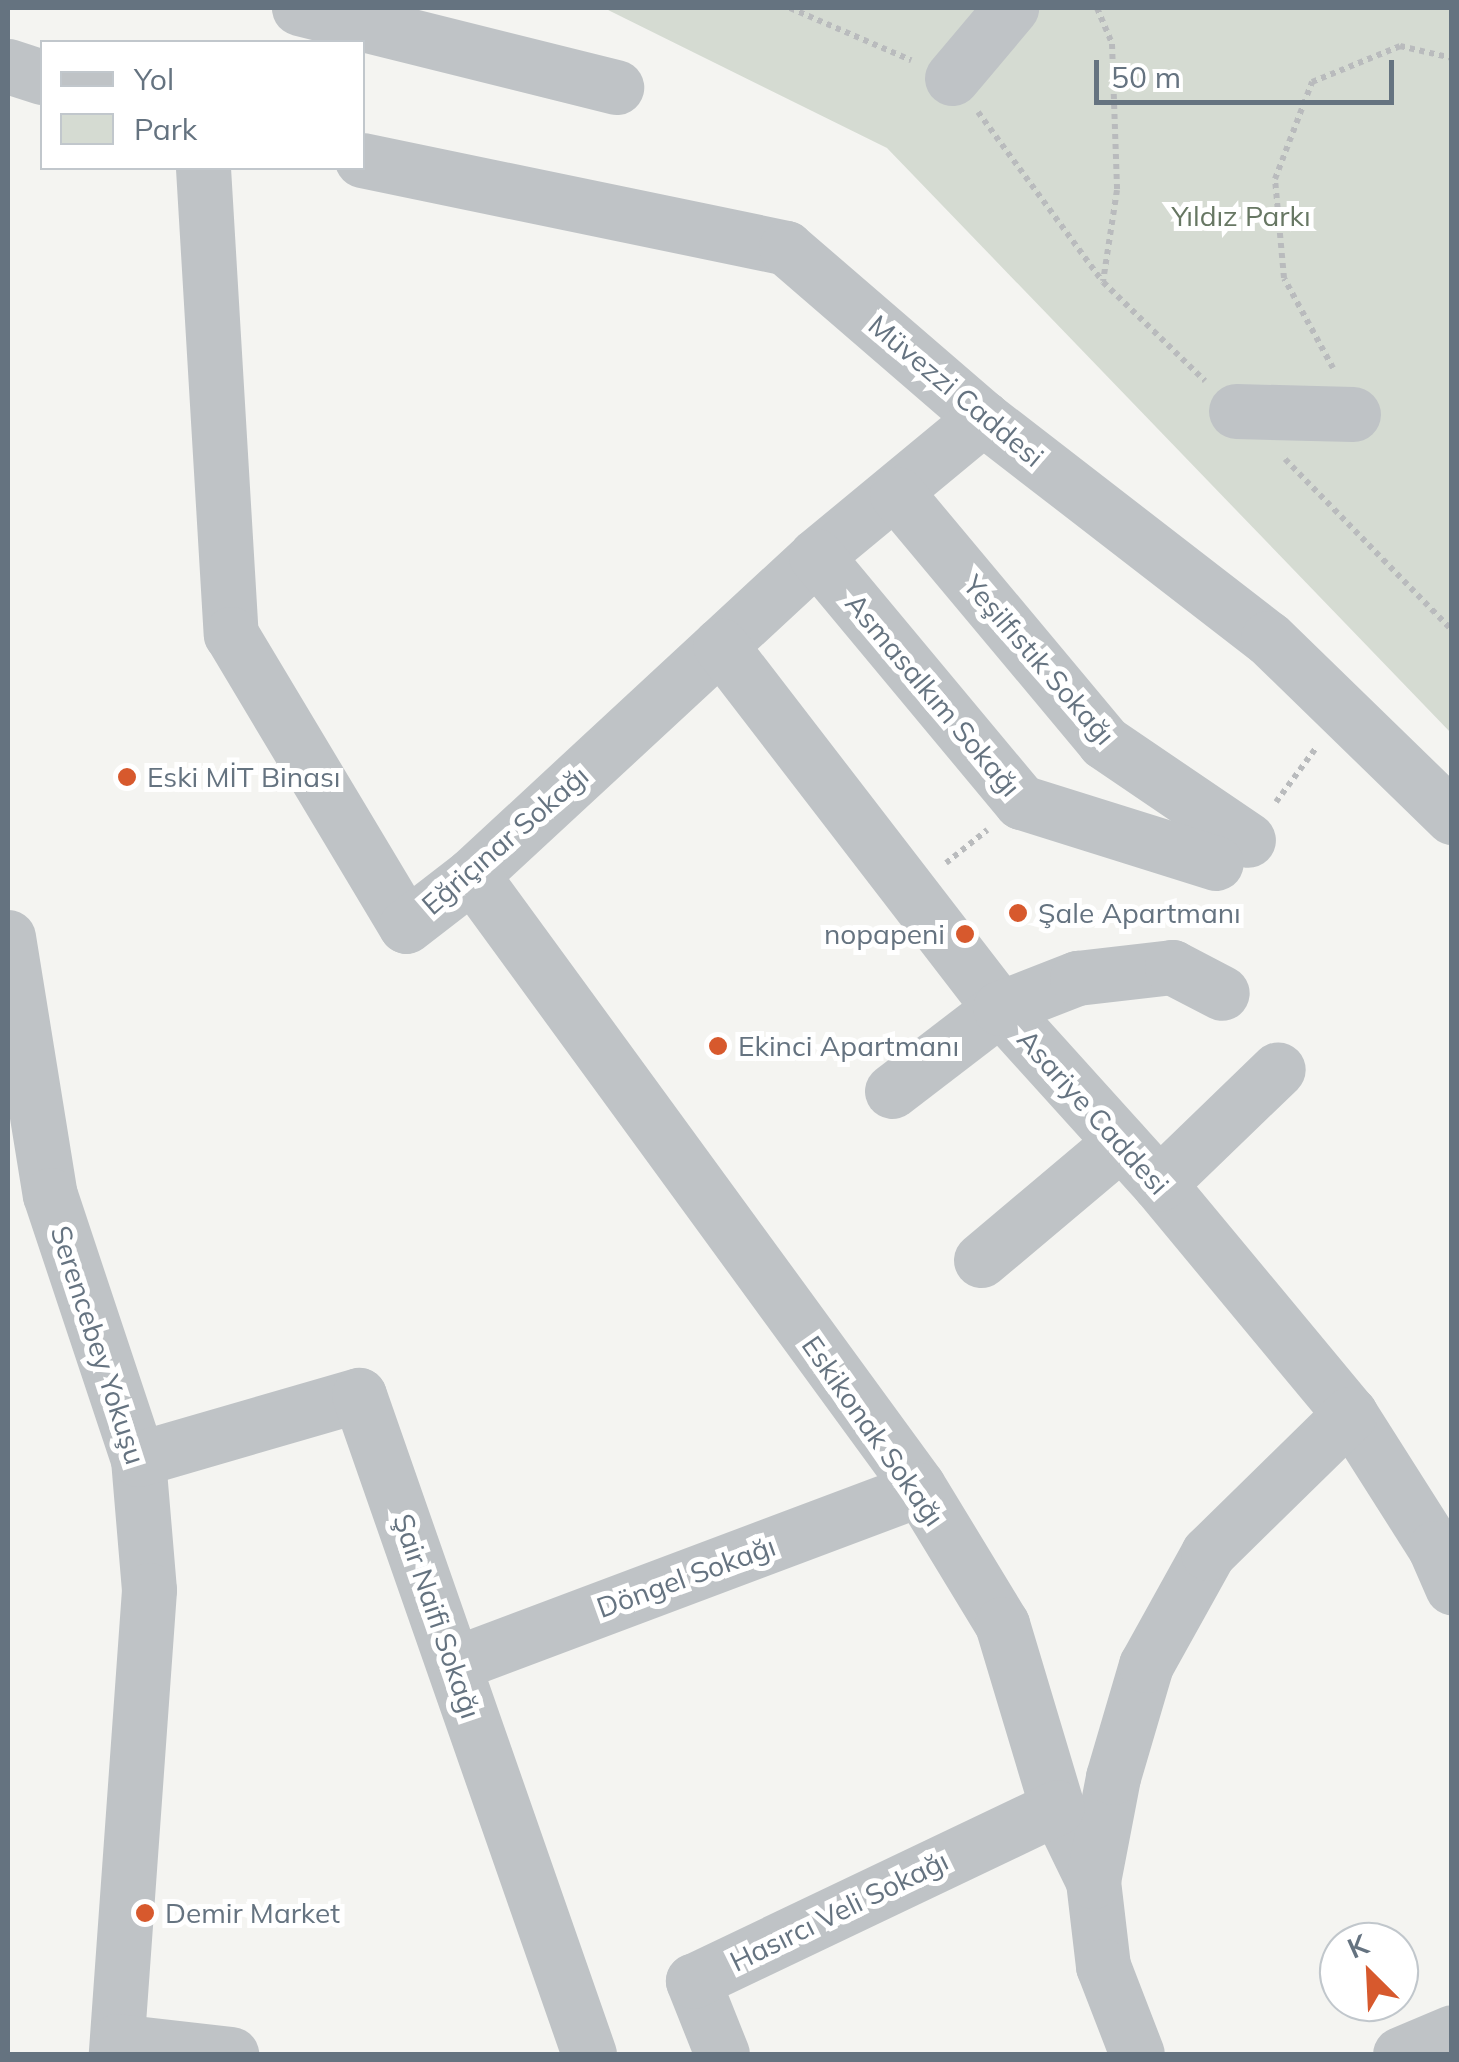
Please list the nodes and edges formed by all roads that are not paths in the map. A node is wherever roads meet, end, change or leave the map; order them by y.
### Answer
1 (299, 8) edge
2 (1012, 8) edge
3 (8, 66) edge
4 (40, 76) edge
5 (952, 78) road end
6 (616, 87) dead end
7 (365, 161) edge
8 (203, 170) edge
9 (1236, 412) road end
10 (1353, 414) road end
11 (983, 418) junction
12 (898, 494) junction
13 (816, 556) junction
14 (720, 645) junction
15 (1452, 817) edge
16 (1232, 852) joint
17 (472, 875) junction
18 (8, 937) edge
19 (1222, 993) dead end
20 (1000, 1008) junction
21 (1278, 1068) dead end
22 (892, 1091) dead end
23 (1121, 1142) junction
24 (1159, 1184) junction
25 (981, 1260) dead end
26 (1350, 1414) junction
27 (138, 1459) junction
28 (918, 1490) junction
29 (1446, 1557) edge
30 (454, 1664) junction
31 (1057, 1807) junction
32 (1093, 1880) junction
33 (1452, 2032) edge
34 (117, 2048) edge
35 (231, 2054) edge
36 (589, 2054) edge
37 (722, 2054) edge
38 (1138, 2054) edge
39 (1400, 2054) edge

1 - 6 street
2 - 5 street
3 - 4 street
7 - 11 street, Müvezzi Caddesi
8 - 17 street, Eğriçınar Sokağı
9 - 10 street
11 - 12 street, Eğriçınar Sokağı
11 - 15 street, Müvezzi Caddesi
12 - 13 street, Eğriçınar Sokağı
12 - 16 street, Yeşilfıstık Sokağı
13 - 14 street, Eğriçınar Sokağı
13 - 16 street, Asmasalkım Sokağı
14 - 17 street, Eğriçınar Sokağı
14 - 20 street, Asariye Caddesi
17 - 28 street, Eskikonak Sokağı
18 - 27 street, Serencebey Yokuşu
19 - 20 street
20 - 22 street
20 - 23 street, Asariye Caddesi
21 - 24 street
23 - 24 street, Asariye Caddesi
23 - 25 street
24 - 26 street, Asariye Caddesi
26 - 29 street, Asariye Caddesi
26 - 32 street
27 - 30 street, Şair Naifi Sokağı
27 - 34 street, Serencebey Yokuşu
28 - 30 street, Döngel Sokağı
28 - 31 street, Eskikonak Sokağı
30 - 36 street, Şair Naifi Sokağı
31 - 32 street, Eskikonak Sokağı
31 - 37 street, Hasırcı Veli Sokağı
32 - 38 street, Eskikonak Sokağı
33 - 39 street
34 - 35 street

